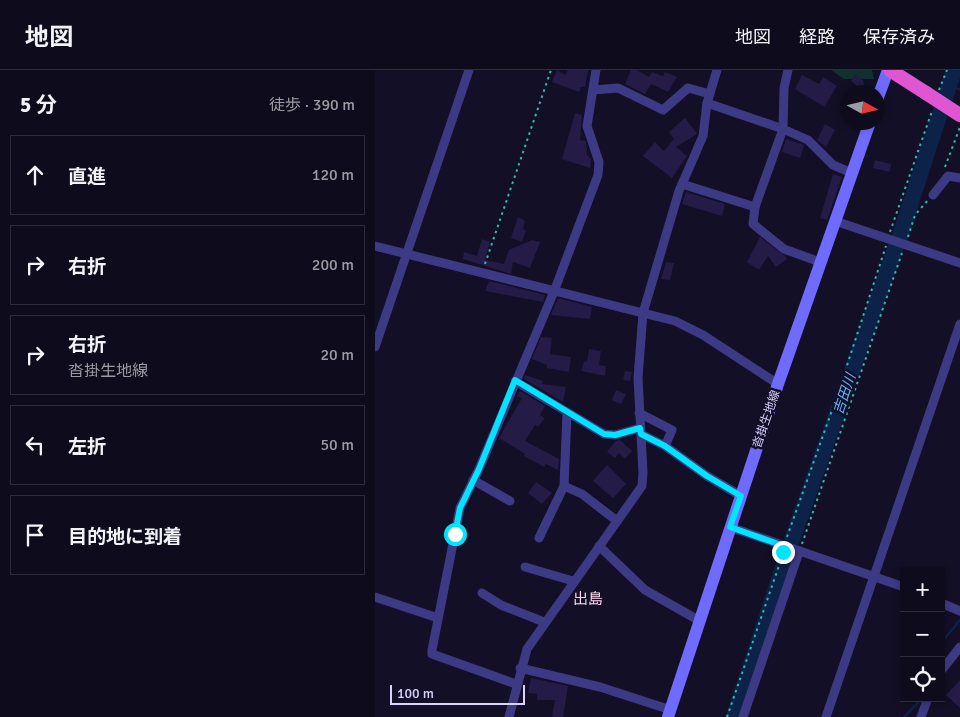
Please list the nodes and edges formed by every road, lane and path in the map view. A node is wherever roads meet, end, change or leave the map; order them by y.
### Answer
1 (469, 70) edge
2 (551, 70) edge
3 (596, 70) edge
4 (717, 70) edge
5 (788, 70) edge
6 (889, 70) edge
7 (947, 70) edge
8 (883, 85) edge
9 (593, 90) junction
10 (932, 93) junction
11 (710, 94) junction
12 (707, 103) junction
13 (932, 109) dead end
14 (960, 115) edge
15 (960, 128) edge
16 (783, 129) junction
17 (867, 130) edge
18 (944, 170) dead end
19 (851, 173) junction
20 (960, 178) edge
21 (682, 184) junction
22 (933, 195) joint
23 (755, 207) junction
24 (835, 220) junction
25 (887, 239) junction
26 (905, 245) junction
27 (375, 246) edge
28 (407, 254) junction
29 (820, 262) junction
30 (960, 263) edge
31 (482, 274) junction
32 (555, 289) junction
33 (643, 312) junction
34 (960, 324) edge
35 (375, 347) edge
36 (515, 380) junction
37 (778, 384) junction
38 (567, 413) junction
39 (639, 413) junction
40 (640, 431) junction
41 (665, 446) junction
42 (473, 480) junction
43 (564, 486) junction
44 (741, 496) junction
45 (510, 501) dead end
46 (617, 521) junction
47 (730, 527) junction
48 (539, 538) dead end
49 (599, 546) junction
50 (784, 546) junction
51 (799, 552) junction
52 (525, 567) dead end
53 (874, 576) junction
54 (573, 581) junction
55 (900, 586) edge
56 (482, 594) dead end
57 (375, 597) edge
58 (945, 605) edge
59 (960, 611) edge
60 (438, 618) junction
61 (700, 621) junction
62 (544, 622) junction
63 (960, 647) edge
64 (945, 666) edge
65 (520, 668) junction
66 (516, 684) junction
67 (927, 702) edge
68 (670, 714) edge
69 (509, 717) edge
70 (727, 717) edge
71 (743, 717) edge
72 (826, 717) edge
73 (921, 717) edge

1 - 28 street
2 - 31 path
3 - 9 street
4 - 11 street
5 - 16 street
6 - 8 main road
6 - 10 highway
7 - 10 path
9 - 11 street
9 - 32 street
10 - 14 highway, bridge
11 - 12 street
12 - 16 street
12 - 21 street
13 - 25 path
15 - 18 path
16 - 19 street
16 - 23 street
17 - 19 main road, 沓掛生地線
19 - 24 main road, 沓掛生地線
20 - 22 street
21 - 23 street
21 - 33 street
22 - 26 path
23 - 29 street
24 - 25 street
24 - 29 main road, 沓掛生地線
25 - 26 street
25 - 50 path
26 - 30 street
26 - 51 path
27 - 28 street
28 - 31 street
28 - 35 street
29 - 37 main road, 沓掛生地線
31 - 32 street
32 - 33 street
32 - 36 street
33 - 37 street
33 - 39 street
34 - 53 street
36 - 38 street
36 - 42 street
37 - 44 main road, 沓掛生地線
38 - 40 street
38 - 43 street
39 - 40 street
39 - 41 street
40 - 41 street
40 - 46 street
41 - 44 street
42 - 45 street
42 - 60 street
43 - 46 street
43 - 48 street
44 - 47 main road, 沓掛生地線
46 - 49 street
47 - 50 street
47 - 61 main road, 沓掛生地線
49 - 54 street
49 - 61 street
50 - 51 street
50 - 70 path
51 - 53 street
51 - 71 street
52 - 54 street
53 - 55 street
53 - 72 street
54 - 62 street
56 - 62 street
57 - 60 street
58 - 59 street
60 - 66 street
61 - 68 main road, 沓掛生地線
62 - 65 street
63 - 64 street
65 - 66 street
65 - 68 street
66 - 69 street
67 - 73 street

